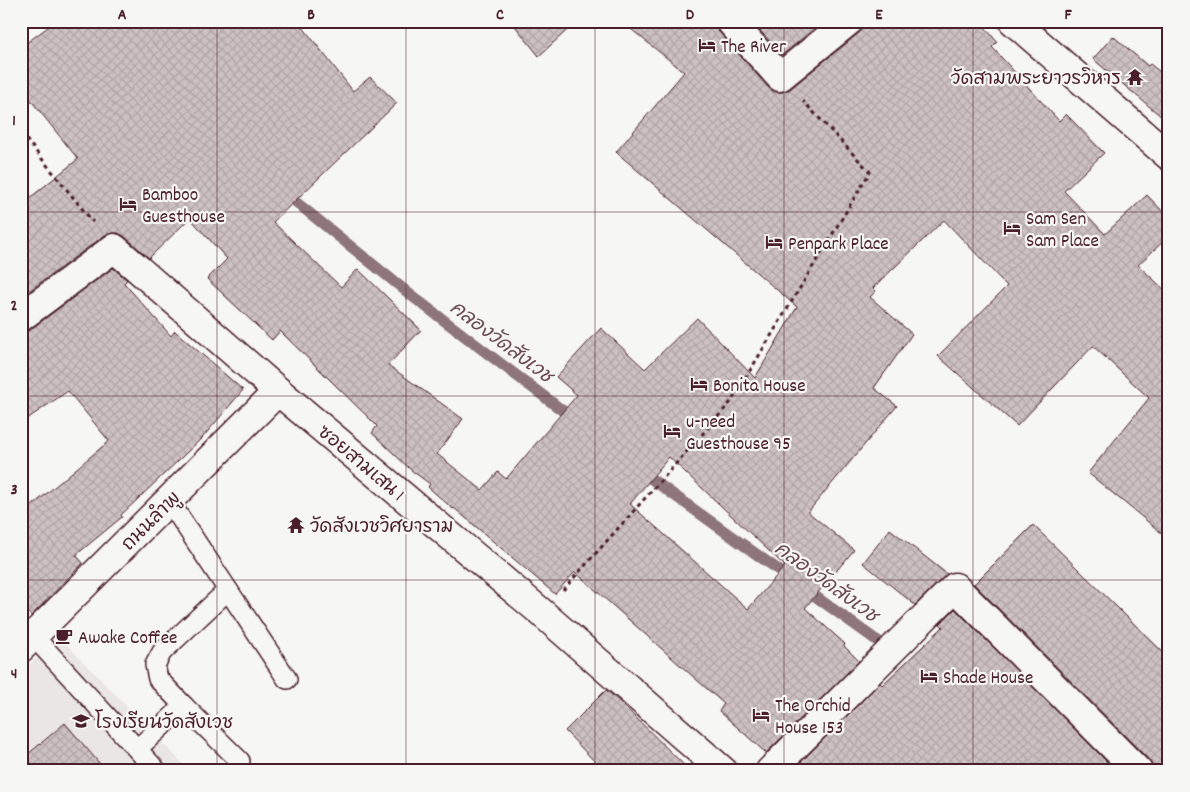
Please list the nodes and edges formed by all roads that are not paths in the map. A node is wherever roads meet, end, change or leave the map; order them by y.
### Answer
1 (730, 21) edge
2 (848, 21) edge
3 (1013, 21) edge
4 (1169, 156) edge
5 (21, 317) edge
6 (278, 391) junction
7 (169, 501) junction
8 (228, 590) junction
9 (25, 636) edge
10 (287, 679) dead end
11 (184, 706) junction
12 (137, 749) junction
13 (240, 761) dead end
14 (157, 771) edge
15 (723, 771) edge
16 (770, 771) edge
17 (1138, 771) edge

1 - 2 street
3 - 4 street
5 - 6 street, ซอยสามเสน 1
6 - 7 street, ถนนลำพู
6 - 15 street, ซอยสามเสน 1
7 - 8 lane
7 - 9 street, ถนนลำพู
8 - 10 lane
8 - 11 lane
9 - 12 lane
11 - 12 lane
11 - 13 lane
12 - 14 lane
16 - 17 street

